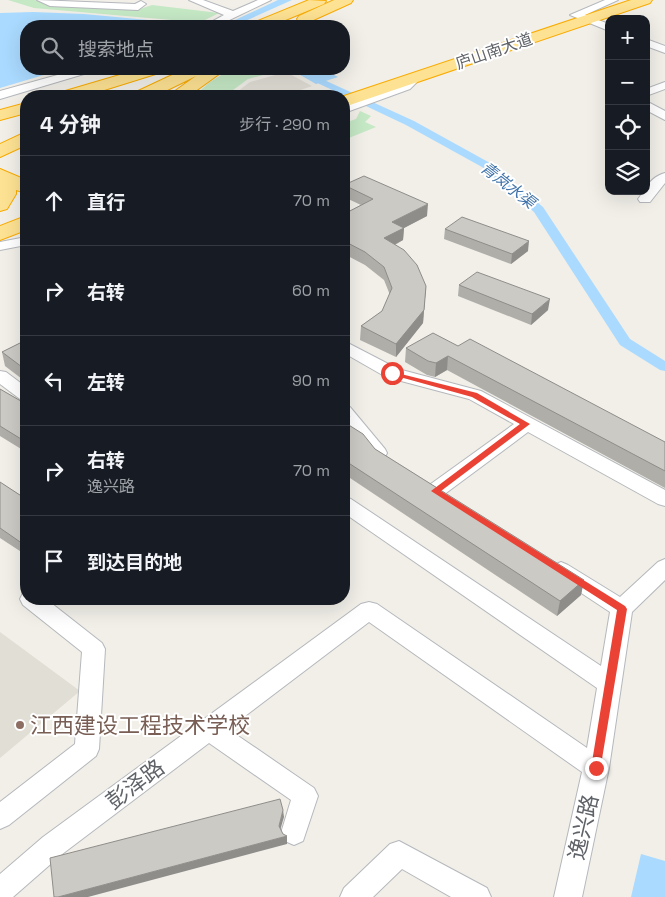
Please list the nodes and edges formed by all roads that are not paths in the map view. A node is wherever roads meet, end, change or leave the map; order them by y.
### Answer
1 (42, 0) edge
2 (74, 0) edge
3 (103, 0) edge
4 (194, 0) edge
5 (266, 0) edge
6 (320, 0) edge
7 (612, 0) edge
8 (623, 0) edge
9 (645, 0) edge
10 (342, 2) edge
11 (141, 4) dead end
12 (231, 15) junction
13 (581, 16) junction
14 (221, 20) edge
15 (272, 20) edge
16 (278, 20) edge
17 (302, 20) edge
18 (308, 20) edge
19 (605, 26) edge
20 (650, 44) edge
21 (665, 50) edge
22 (69, 75) edge
23 (136, 75) edge
24 (161, 75) edge
25 (185, 75) edge
26 (209, 75) edge
27 (665, 85) edge
28 (88, 90) edge
29 (129, 90) edge
30 (154, 90) edge
31 (186, 90) edge
32 (650, 91) edge
33 (371, 93) junction
34 (0, 95) edge
35 (350, 101) edge
36 (650, 107) edge
37 (20, 110) edge
38 (0, 115) edge
39 (665, 116) edge
40 (20, 141) edge
41 (0, 150) edge
42 (20, 154) edge
43 (0, 163) edge
44 (0, 168) edge
45 (0, 176) edge
46 (20, 176) edge
47 (665, 177) edge
48 (0, 182) edge
49 (20, 184) edge
50 (645, 199) dead end
51 (0, 205) edge
52 (20, 211) edge
53 (0, 219) edge
54 (20, 225) edge
55 (0, 234) edge
56 (20, 242) edge
57 (0, 246) edge
58 (350, 349) edge
59 (0, 376) edge
60 (20, 391) edge
61 (350, 418) edge
62 (526, 424) junction
63 (390, 463) edge
64 (435, 491) edge
65 (665, 499) edge
66 (350, 508) edge
67 (548, 562) edge
68 (665, 567) edge
69 (39, 605) edge
70 (622, 609) junction
71 (369, 610) joint
72 (610, 684) junction
73 (209, 729) junction
74 (596, 768) junction
75 (0, 816) edge
76 (294, 833) dead end
77 (0, 891) edge
78 (354, 897) edge
79 (477, 897) edge
80 (568, 897) edge

1 - 11 street
2 - 3 street
4 - 12 street
5 - 12 street
6 - 15 highway
6 - 16 highway
7 - 13 street
8 - 13 highway, 庐山南大道
9 - 13 highway, 庐山南大道
10 - 17 highway
10 - 18 highway
12 - 14 street
13 - 19 street
13 - 33 highway, 庐山南大道
13 - 33 highway, 庐山南大道
20 - 21 street
22 - 34 street
23 - 28 highway
24 - 29 highway
25 - 30 highway
26 - 31 highway
27 - 32 street
33 - 35 highway, 庐山南大道
36 - 39 street
37 - 38 highway
40 - 41 highway
42 - 43 highway
44 - 46 highway
45 - 49 highway
47 - 50 street
48 - 51 highway
52 - 53 highway
54 - 55 highway
56 - 57 street
58 - 62 street
59 - 60 street
61 - 63 street
62 - 64 street
62 - 65 street
66 - 72 street
67 - 70 street
68 - 70 street
69 - 75 street
70 - 72 street, 逸兴路
71 - 73 street, 彭泽路
71 - 74 street
72 - 74 street, 逸兴路
73 - 76 street
73 - 77 street, 彭泽路
74 - 80 street, 逸兴路
78 - 79 street

